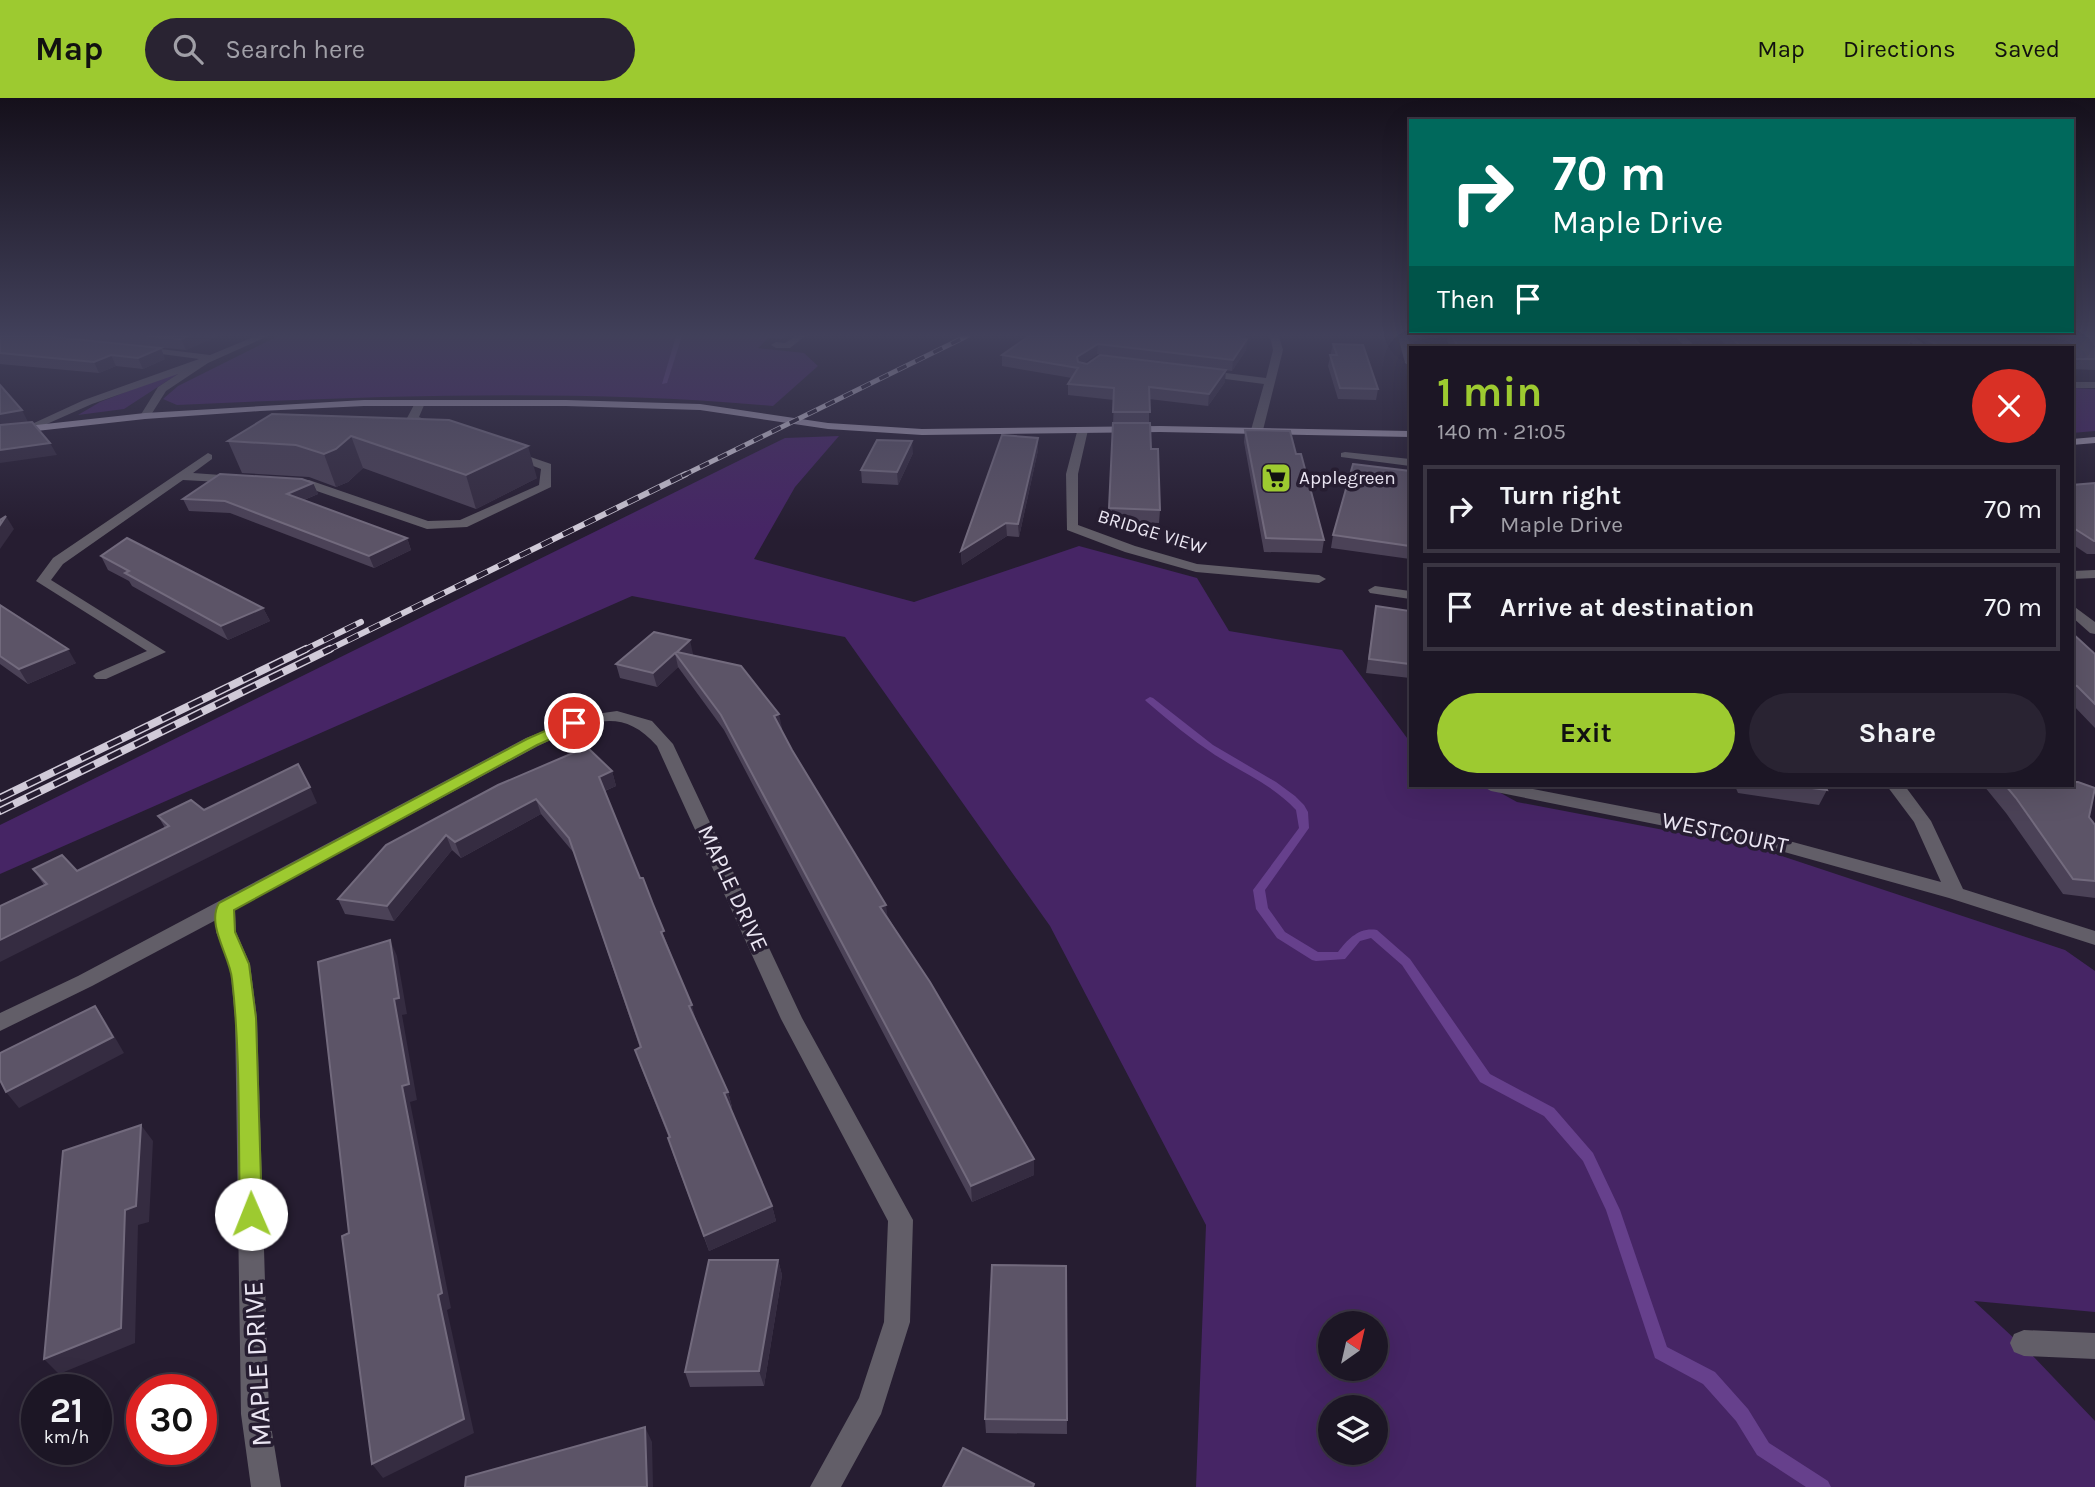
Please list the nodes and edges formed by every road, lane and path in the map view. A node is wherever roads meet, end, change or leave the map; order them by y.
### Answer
1 (91, 401) edge
2 (155, 401) edge
3 (1264, 401) edge
4 (420, 403) junction
5 (145, 416) junction
6 (27, 429) junction
7 (1082, 430) junction
8 (1257, 430) junction
9 (0, 432) edge
10 (449, 432) edge
11 (1409, 434) edge
12 (2095, 440) edge
13 (2074, 442) edge
14 (498, 449) edge
15 (1345, 455) dead end
16 (208, 457) dead end
17 (1409, 463) edge
18 (182, 476) junction
19 (254, 481) edge
20 (281, 483) edge
21 (2095, 574) edge
22 (2074, 575) edge
23 (1319, 579) dead end
24 (1375, 590) dead end
25 (1409, 595) edge
26 (2074, 611) edge
27 (2095, 630) edge
28 (101, 676) dead end
29 (1496, 787) edge
30 (1897, 787) edge
31 (1955, 893) junction
32 (225, 907) junction
33 (2095, 938) edge
34 (0, 1023) edge
35 (2024, 1343) dead end
36 (2095, 1346) edge
37 (266, 1487) edge
38 (825, 1487) edge

1 - 6 street
2 - 5 street
3 - 8 street
4 - 5 main road
4 - 7 main road
4 - 10 street
5 - 6 main road
6 - 9 main road
7 - 8 main road
7 - 23 street, BRIDGE VIEW
8 - 11 main road
12 - 13 main road
14 - 20 street
15 - 17 street
16 - 18 street
18 - 19 street
18 - 28 street
21 - 22 street
24 - 25 street
26 - 27 street
29 - 31 street, WESTCOURT
30 - 31 street
31 - 33 street, WESTCOURT
32 - 34 street, MAPLE DRIVE
32 - 37 street, MAPLE DRIVE
32 - 38 street, MAPLE DRIVE
35 - 36 street

